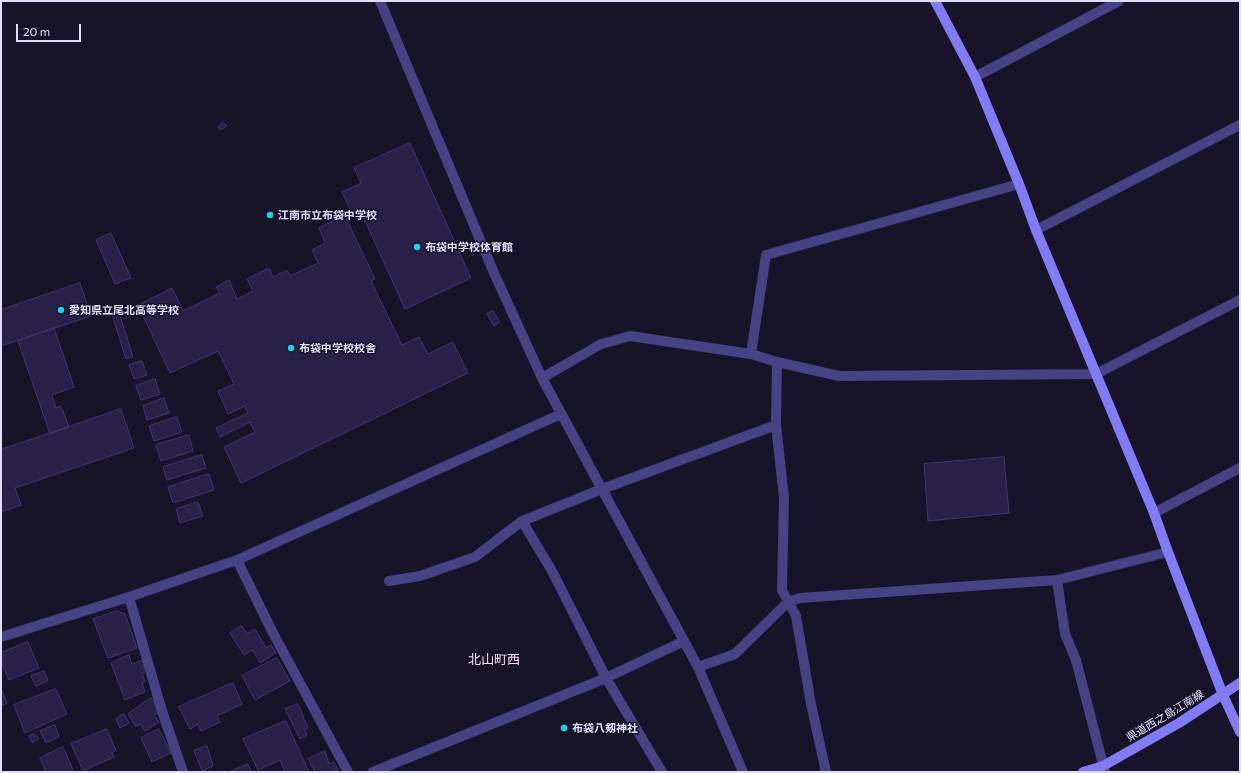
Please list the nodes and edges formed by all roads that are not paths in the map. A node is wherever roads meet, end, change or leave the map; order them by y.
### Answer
1 (380, 1) edge
2 (935, 1) edge
3 (1119, 1) edge
4 (975, 77) junction
5 (1240, 125) edge
6 (1020, 184) junction
7 (1036, 230) junction
8 (1240, 300) edge
9 (752, 354) junction
10 (777, 362) junction
11 (1096, 374) junction
12 (542, 378) junction
13 (561, 414) junction
14 (776, 425) junction
15 (1240, 468) edge
16 (602, 489) junction
17 (1154, 513) junction
18 (522, 521) junction
19 (1168, 552) junction
20 (237, 560) junction
21 (1057, 580) junction
22 (389, 581) dead end
23 (129, 598) junction
24 (788, 602) junction
25 (1, 637) edge
26 (684, 641) junction
27 (698, 667) junction
28 (606, 678) junction
29 (1240, 683) edge
30 (1223, 696) junction
31 (1240, 732) edge
32 (1104, 769) edge
33 (183, 772) edge
34 (348, 772) edge
35 (373, 772) edge
36 (662, 772) edge
37 (743, 772) edge
38 (826, 772) edge
39 (1083, 772) edge

1 - 12 street
2 - 4 street
3 - 4 street
4 - 6 street
5 - 7 street
6 - 7 street
6 - 9 street
7 - 11 street
8 - 11 street
9 - 10 street
9 - 12 street
10 - 11 street
10 - 14 street
11 - 17 street
12 - 13 street
13 - 16 street
13 - 20 street
14 - 16 street
14 - 24 street
15 - 17 street
16 - 18 street
16 - 26 street
17 - 19 street
18 - 22 street
18 - 28 street
19 - 21 street
19 - 30 street
20 - 23 street
20 - 34 street
21 - 24 street
21 - 32 street
23 - 25 street
23 - 33 street
24 - 27 street
24 - 38 street
26 - 27 street
26 - 28 street
27 - 37 street
28 - 35 street
28 - 36 street
29 - 30 street, 県道西之島江南線
30 - 31 street
30 - 32 street, 県道西之島江南線
32 - 39 street, 県道西之島江南線

